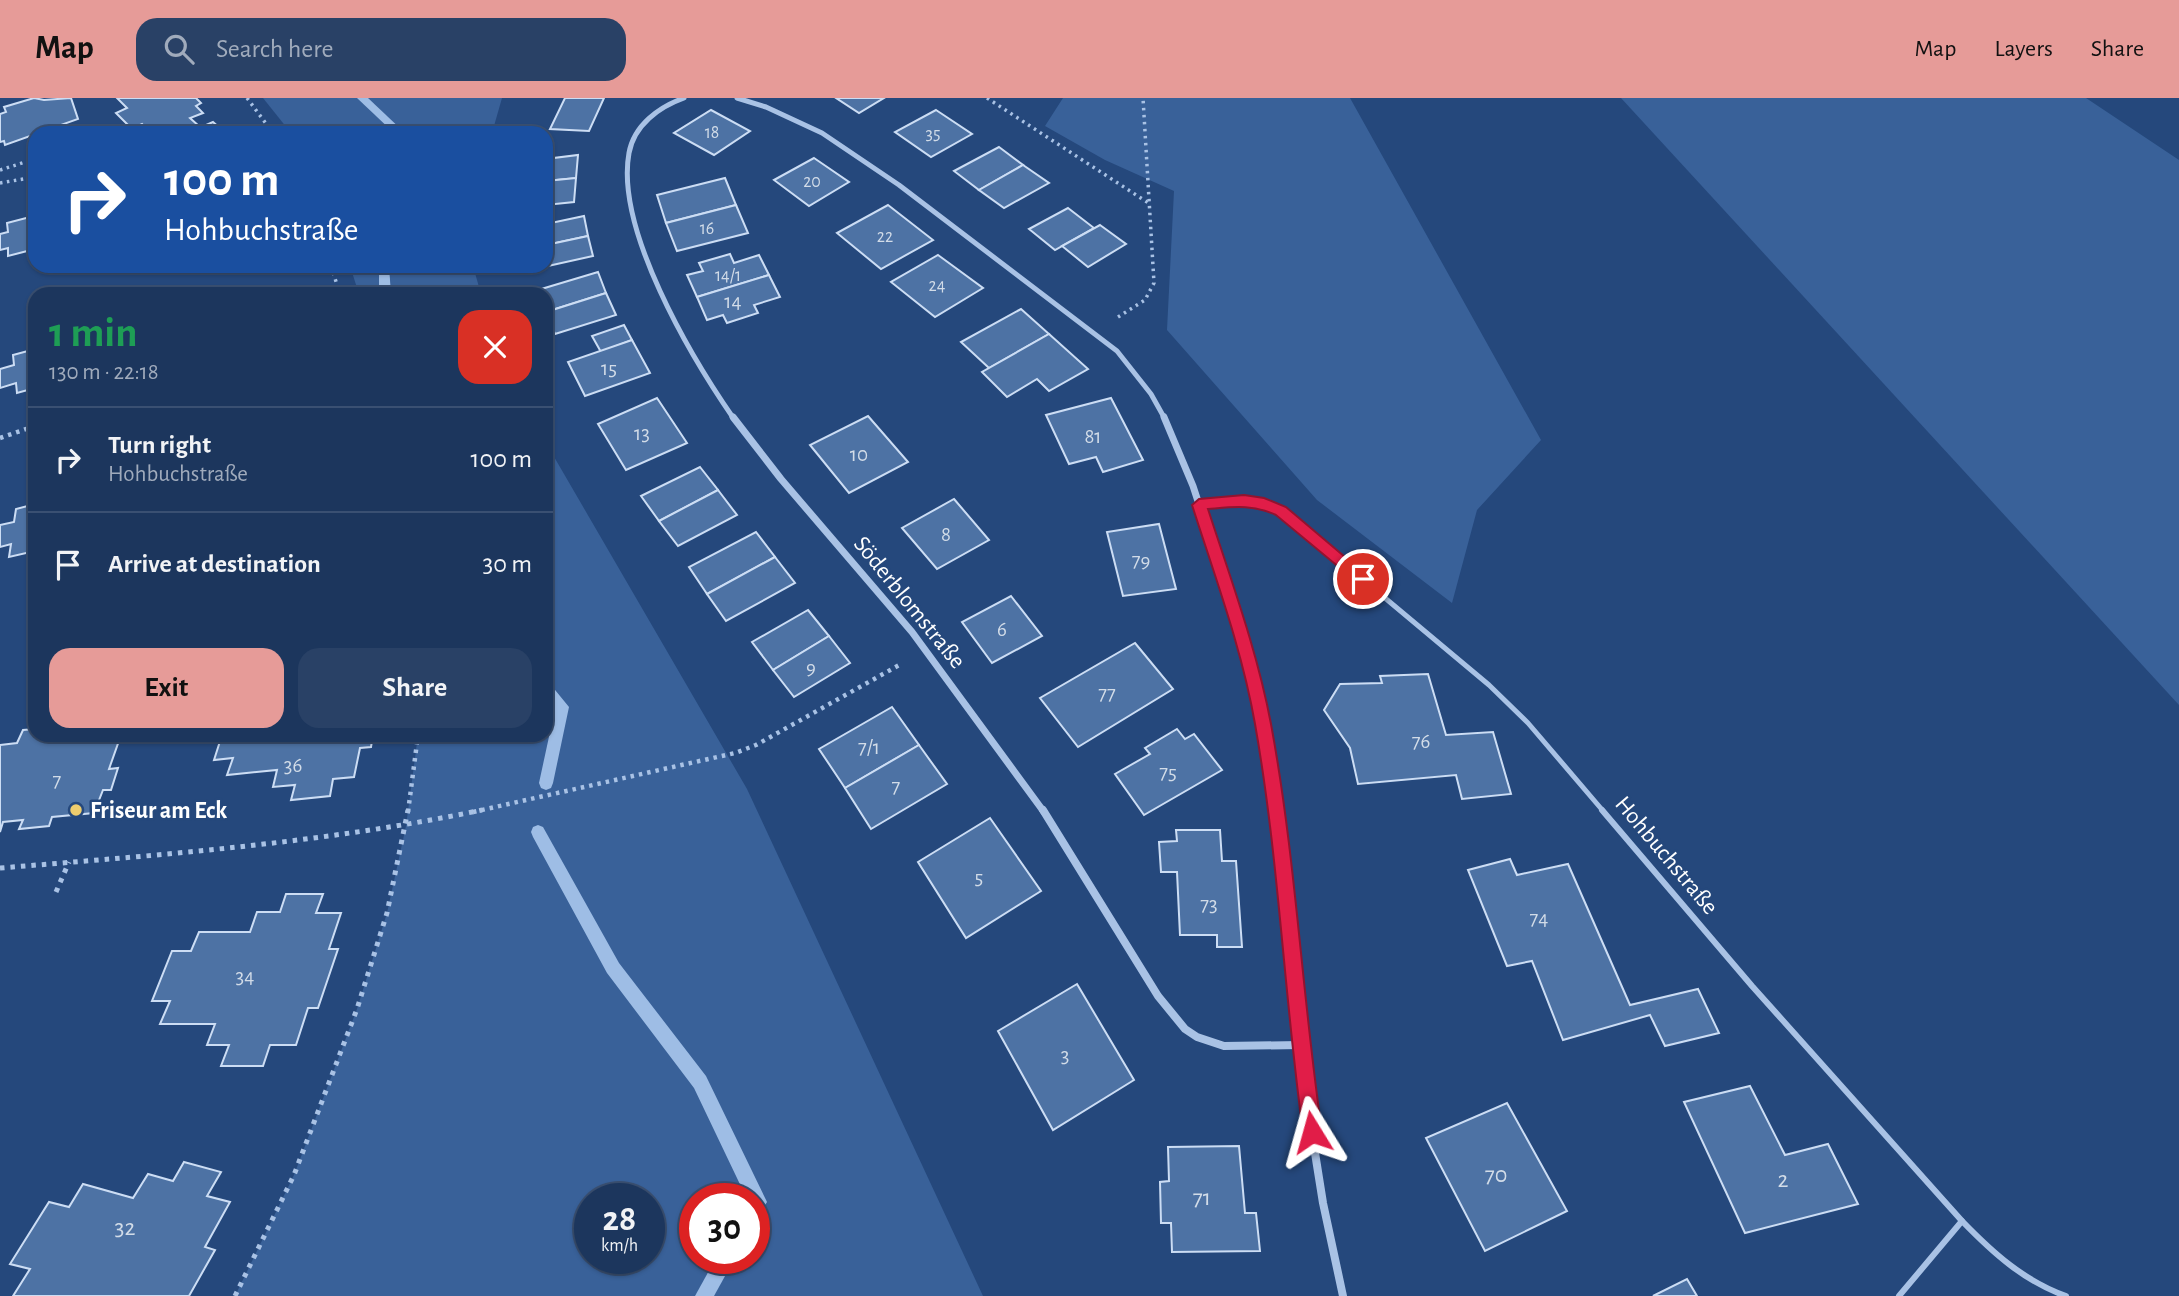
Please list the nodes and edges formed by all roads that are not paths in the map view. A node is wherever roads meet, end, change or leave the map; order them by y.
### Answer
1 (684, 98) edge
2 (737, 98) edge
3 (1199, 505) junction
4 (1300, 1045) junction
5 (1962, 1221) junction
6 (1343, 1296) edge
7 (1899, 1296) edge
8 (2066, 1296) edge

1 - 4 street, Söderblomstraße
2 - 3 street
3 - 4 street
3 - 5 lane, Hohbuchstraße
4 - 6 street
5 - 7 lane
5 - 8 lane, Hohbuchstraße

